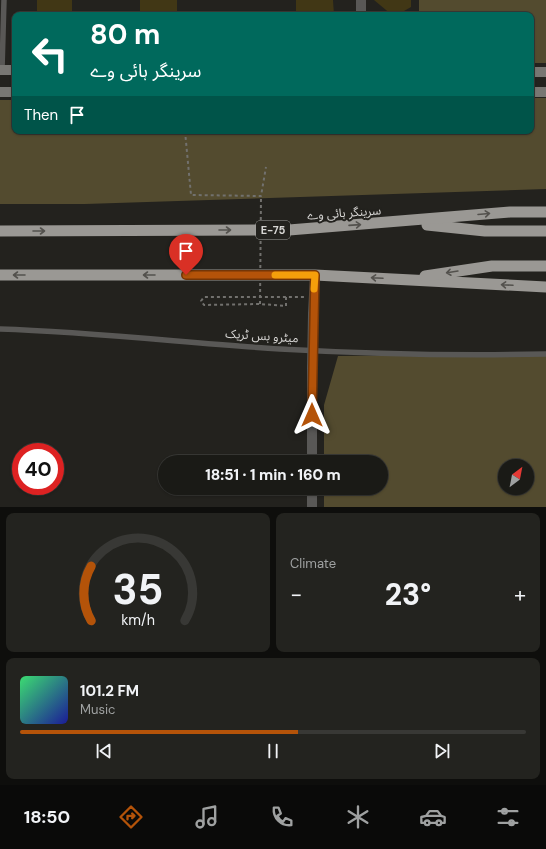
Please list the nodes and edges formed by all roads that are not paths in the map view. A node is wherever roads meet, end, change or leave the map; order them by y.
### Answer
1 (4, 0) edge
2 (361, 0) edge
3 (361, 12) edge
4 (1, 70) edge
5 (12, 70) edge
6 (534, 72) edge
7 (546, 72) edge
8 (0, 92) edge
9 (12, 92) edge
10 (534, 92) edge
11 (546, 92) edge
12 (546, 212) edge
13 (403, 222) junction
14 (0, 231) edge
15 (546, 231) edge
16 (546, 266) edge
17 (0, 275) edge
18 (315, 275) junction
19 (402, 280) junction
20 (546, 287) edge
21 (0, 329) edge
22 (546, 354) edge
23 (312, 455) edge
24 (312, 495) edge
25 (312, 507) edge

1 - 4 lane
2 - 3 street
4 - 5 main road
6 - 7 main road
8 - 9 main road
10 - 11 main road
13 -> 12 highway, سرینگر ہائی وے / E-75
14 -> 13 highway, سرینگر ہائی وے / E-75
13 - 15 highway
16 -> 19 highway
18 -> 17 highway
19 -> 18 highway
18 - 23 street, bridge
20 -> 19 highway
21 - 22 lane, میٹرو بس ٹریک
24 - 25 street

